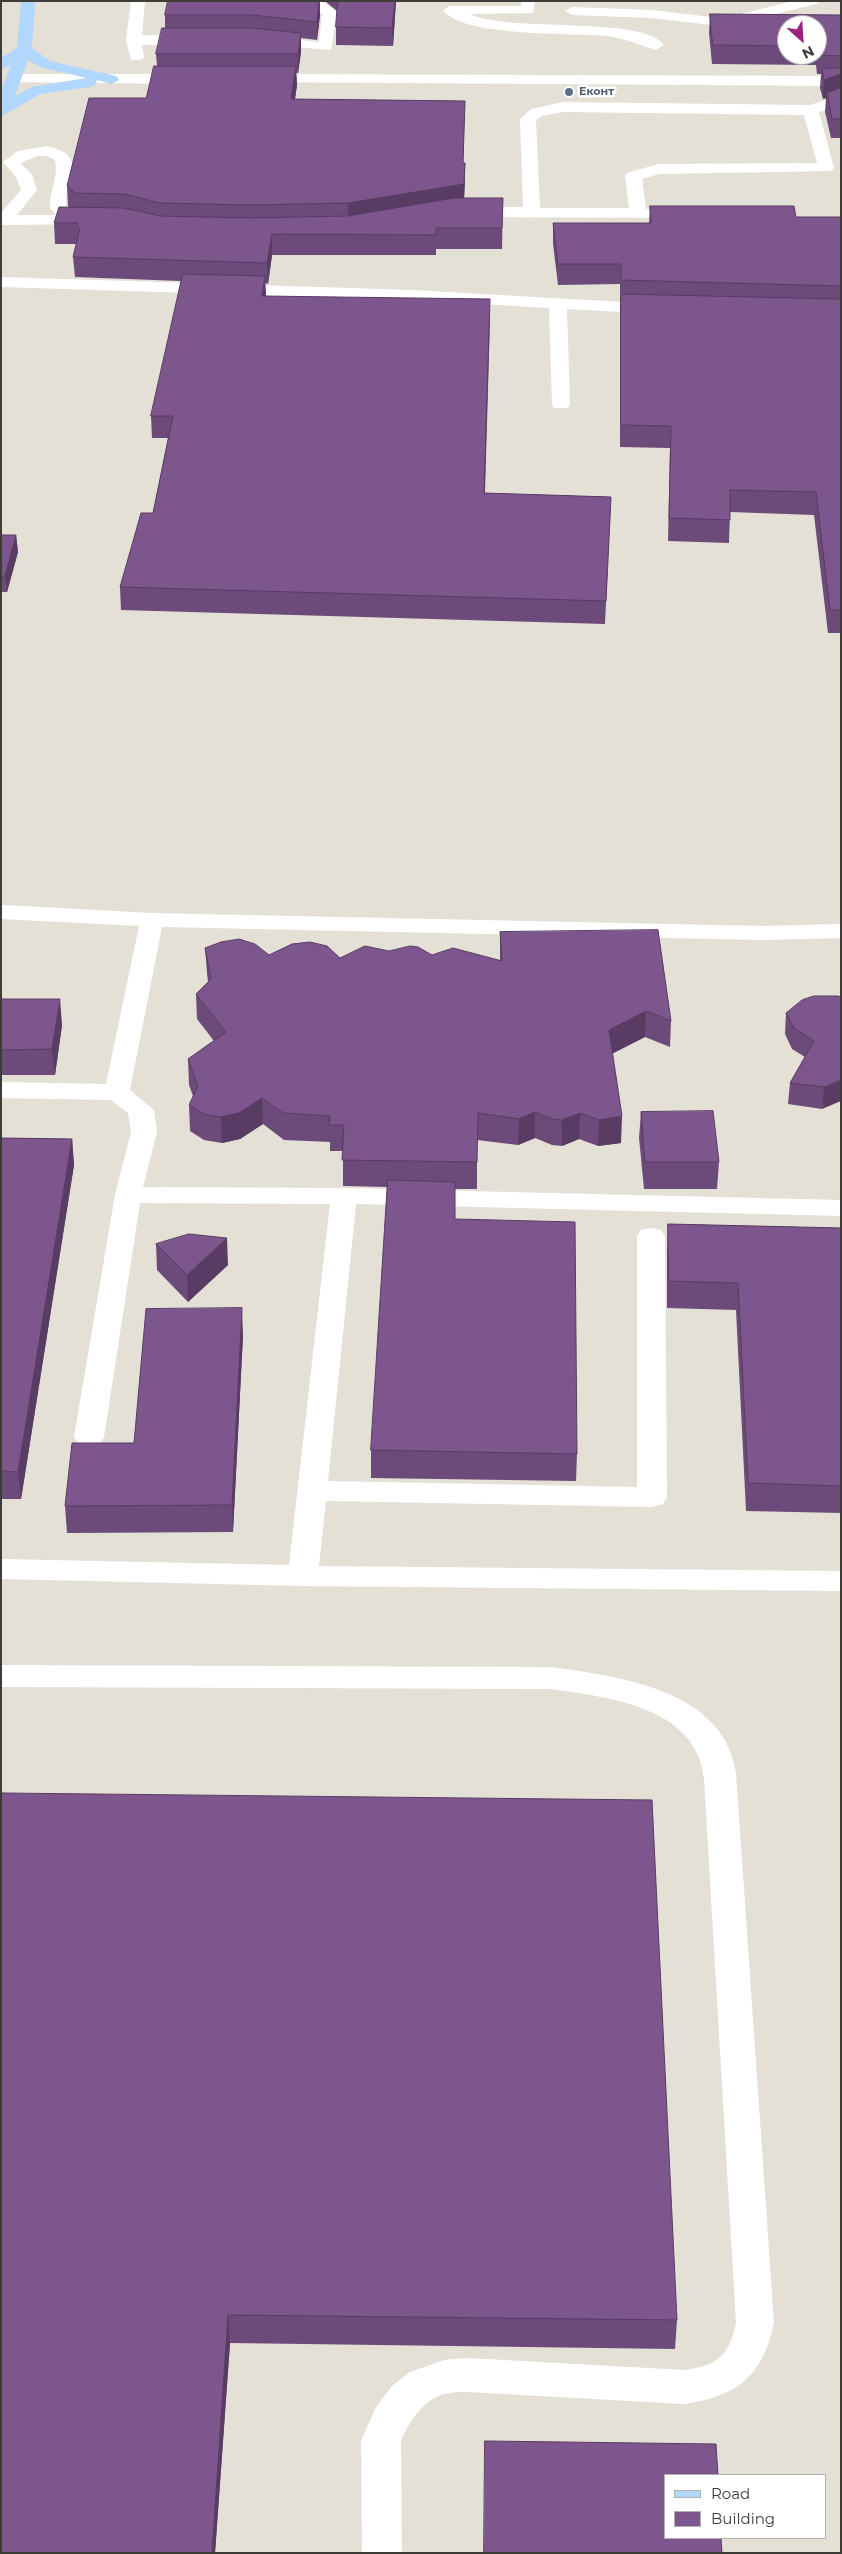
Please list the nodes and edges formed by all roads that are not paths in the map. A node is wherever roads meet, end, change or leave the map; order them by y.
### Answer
1 (138, 1) edge
2 (315, 1) edge
3 (812, 1) edge
4 (25, 2) edge
5 (449, 5) edge
6 (528, 6) edge
7 (651, 8) edge
8 (134, 40) junction
9 (213, 40) edge
10 (253, 40) edge
11 (656, 45) junction
12 (326, 47) junction
13 (24, 50) junction
14 (1, 65) edge
15 (8, 78) edge
16 (314, 78) junction
17 (111, 79) junction
18 (138, 79) junction
19 (207, 79) edge
20 (246, 79) edge
21 (662, 79) junction
22 (841, 81) edge
23 (841, 100) edge
24 (2, 110) edge
25 (811, 110) junction
26 (834, 169) edge
27 (446, 212) edge
28 (532, 212) junction
29 (638, 213) junction
30 (706, 215) edge
31 (2, 219) edge
32 (72, 220) junction
33 (106, 220) edge
34 (1, 282) edge
35 (558, 305) junction
36 (672, 310) edge
37 (562, 404) dead end
38 (1, 912) edge
39 (152, 920) junction
40 (841, 931) edge
41 (1, 1090) edge
42 (116, 1092) junction
43 (128, 1195) junction
44 (344, 1196) junction
45 (841, 1208) edge
46 (651, 1236) dead end
47 (89, 1437) dead end
48 (312, 1491) junction
49 (1, 1569) edge
50 (302, 1576) junction
51 (841, 1581) edge
52 (1, 1676) edge
53 (382, 2553) edge

1 - 8 street
2 - 12 street
3 - 7 street
4 - 13 main road
5 - 6 street
5 - 11 street
6 - 7 street
7 - 11 street
8 - 9 street
8 - 18 street
10 - 12 street
11 - 21 street
12 - 16 street
13 - 14 main road
13 - 15 main road
13 - 17 main road
15 - 17 street
15 - 24 main road
16 - 20 street
16 - 21 street
17 - 18 street
17 - 24 main road
18 - 19 street
21 - 22 street
23 - 25 street
25 - 26 street
25 - 28 street
26 - 29 street
27 - 28 street
28 - 29 street
29 - 30 street
31 - 32 street
31 - 32 street
32 - 33 street
34 - 35 street
35 - 36 street
35 - 37 street
38 - 39 street
39 - 40 street
39 - 42 street
41 - 42 street
42 - 43 street
43 - 44 street
43 - 47 street
44 - 45 street
44 - 48 street
46 - 48 street
48 - 50 street
49 - 50 street
50 - 51 street
52 - 53 street

